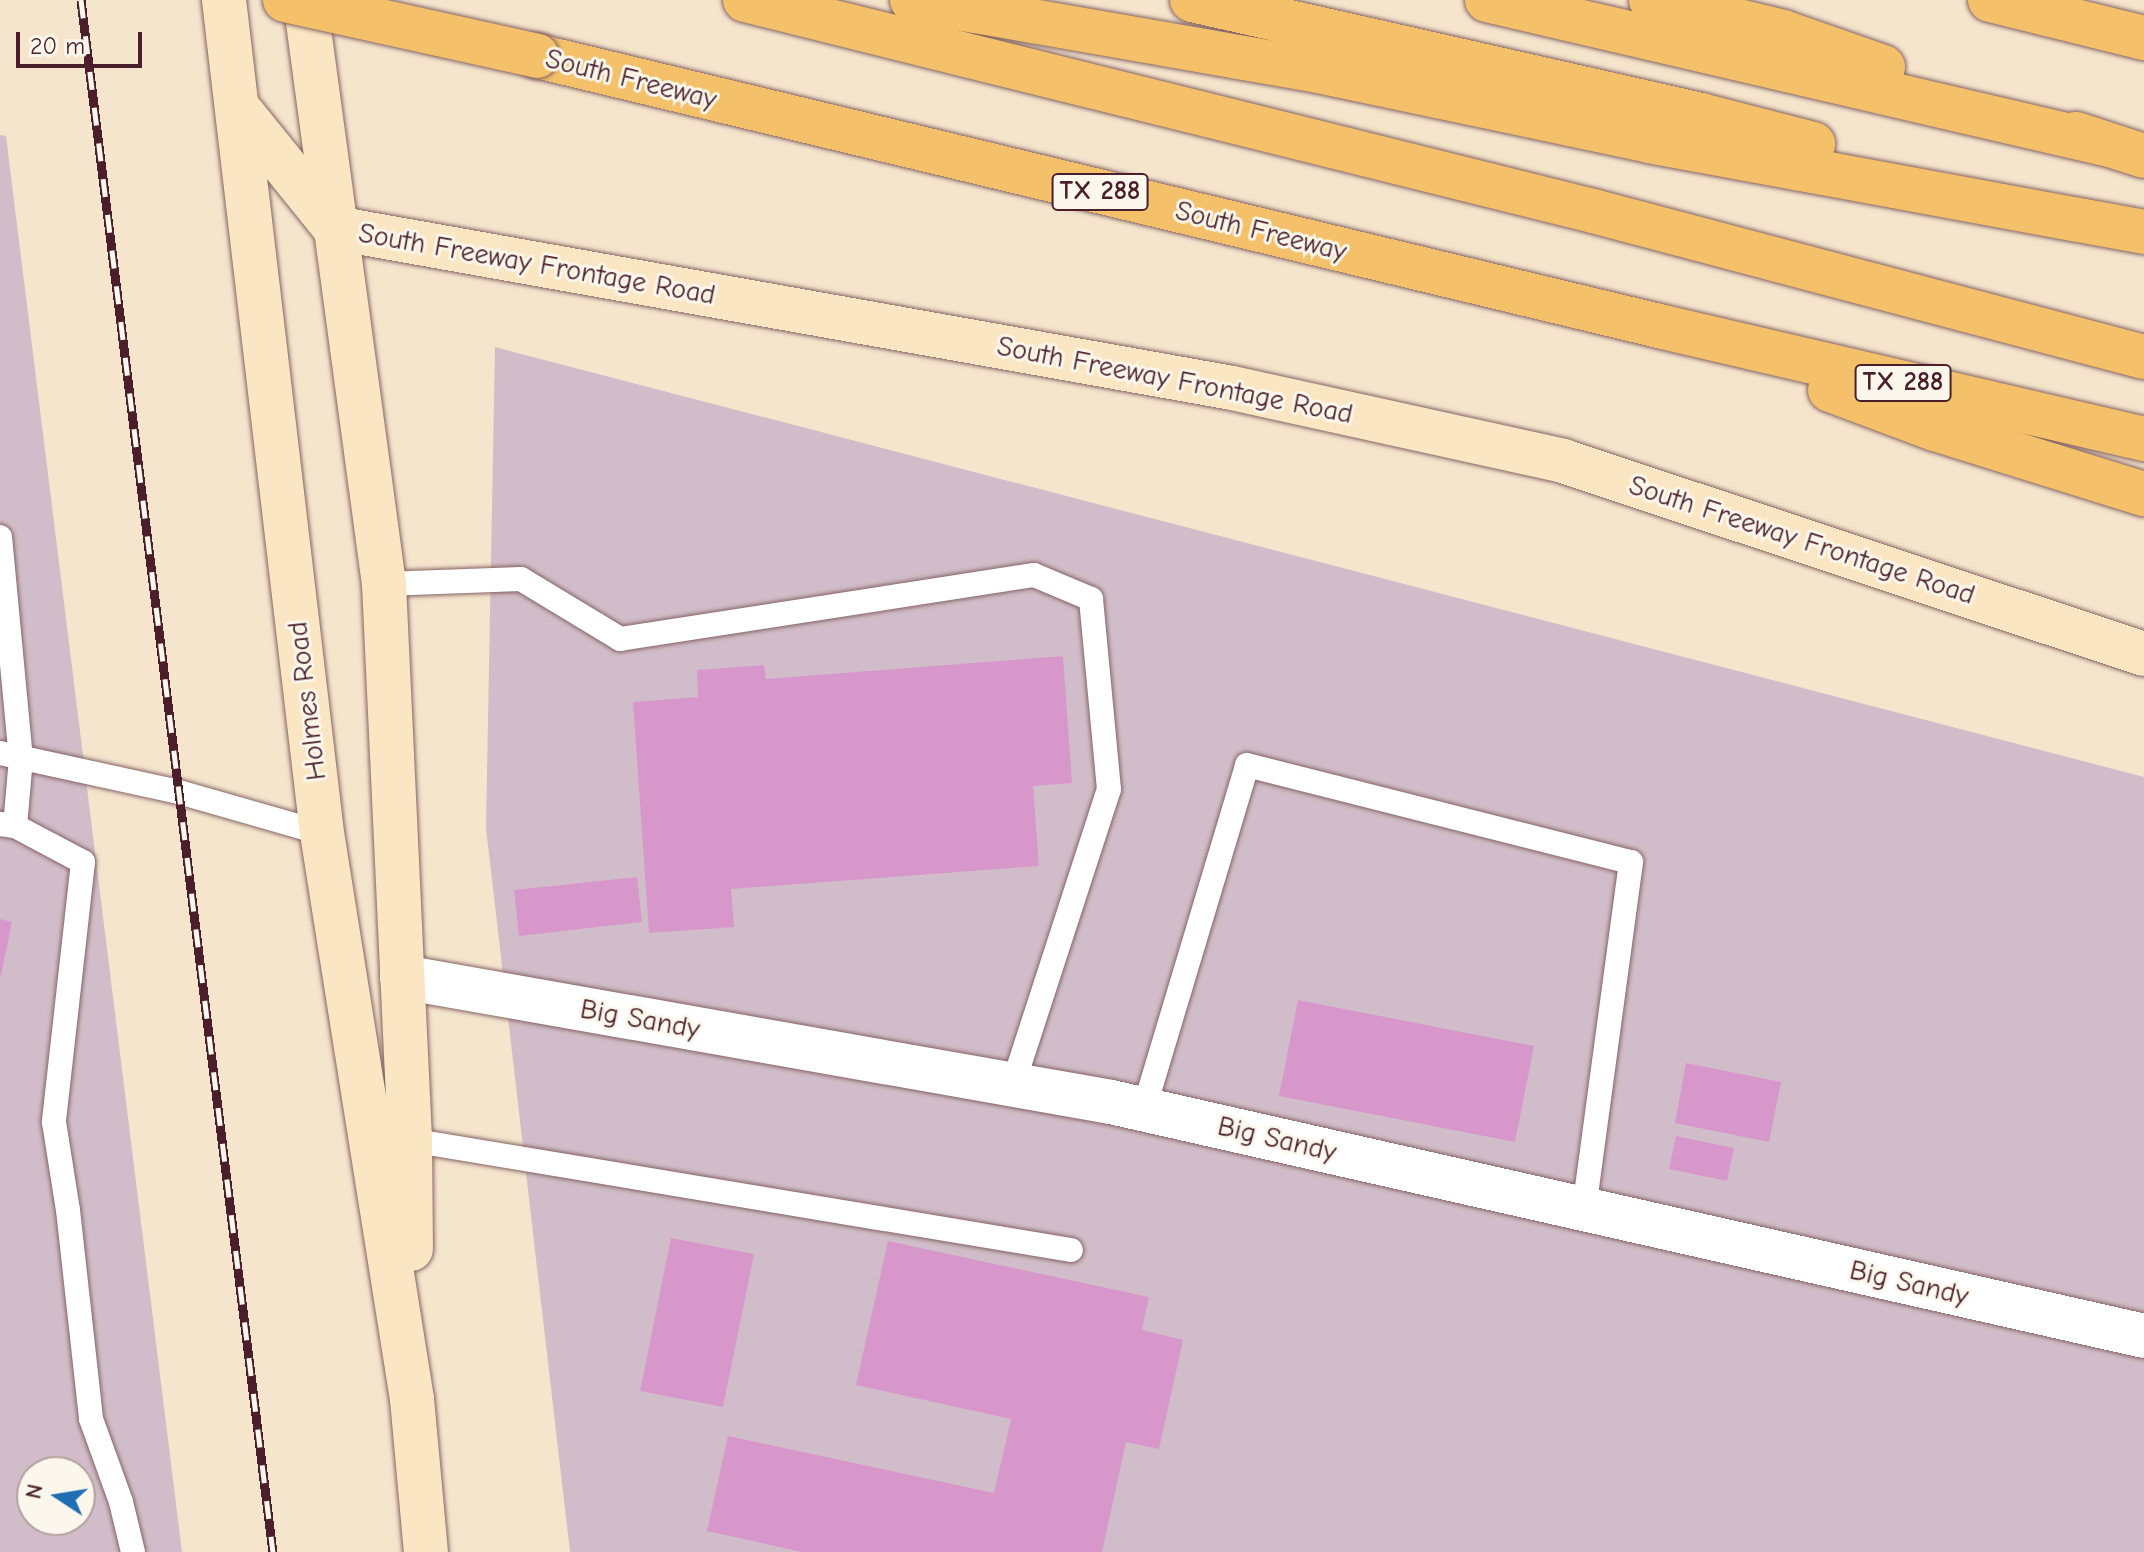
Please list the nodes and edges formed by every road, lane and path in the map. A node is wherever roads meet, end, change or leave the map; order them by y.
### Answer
1 (224, 0) edge
2 (285, 0) edge
3 (305, 0) edge
4 (745, 0) edge
5 (912, 0) edge
6 (1192, 0) edge
7 (1487, 0) edge
8 (1651, 0) edge
9 (1990, 0) edge
10 (2144, 38) edge
11 (238, 108) junction
12 (2124, 150) edge
13 (335, 228) junction
14 (2144, 231) edge
15 (1663, 327) junction
16 (2144, 357) edge
17 (2144, 439) edge
18 (2144, 494) edge
19 (0, 537) edge
20 (384, 584) junction
21 (2144, 654) edge
22 (11, 755) edge
23 (8, 825) edge
24 (322, 833) junction
25 (402, 977) junction
26 (1013, 1085) junction
27 (1144, 1109) junction
28 (410, 1140) junction
29 (1584, 1209) junction
30 (1071, 1250) dead end
31 (2144, 1336) edge
32 (412, 1399) junction
33 (133, 1552) edge
34 (426, 1552) edge

1 - 11 main road, Holmes Road
2 - 15 highway, South Freeway / TX 288, bridge
3 - 13 main road, Holmes Road
4 - 16 highway
5 - 14 highway
6 - 14 highway
7 - 12 highway
8 - 12 highway
9 - 10 highway
11 - 13 main road, South Freeway Frontage Road
11 - 24 main road, Holmes Road
13 - 20 main road, Holmes Road
13 - 21 main road, South Freeway Frontage Road
15 - 17 highway, South Freeway / TX 288
15 - 18 highway
19 - 22 lane
20 - 25 main road, Holmes Road
20 - 26 lane
22 - 23 lane
22 - 24 lane
23 - 33 lane
24 - 32 main road, Holmes Road
25 - 26 street, Big Sandy
25 - 28 main road, Holmes Road
26 - 27 street, Big Sandy
27 - 29 street, Big Sandy
27 - 29 lane
28 - 30 lane
28 - 32 main road, Holmes Road
29 - 31 street, Big Sandy
32 - 34 main road, Holmes Road

